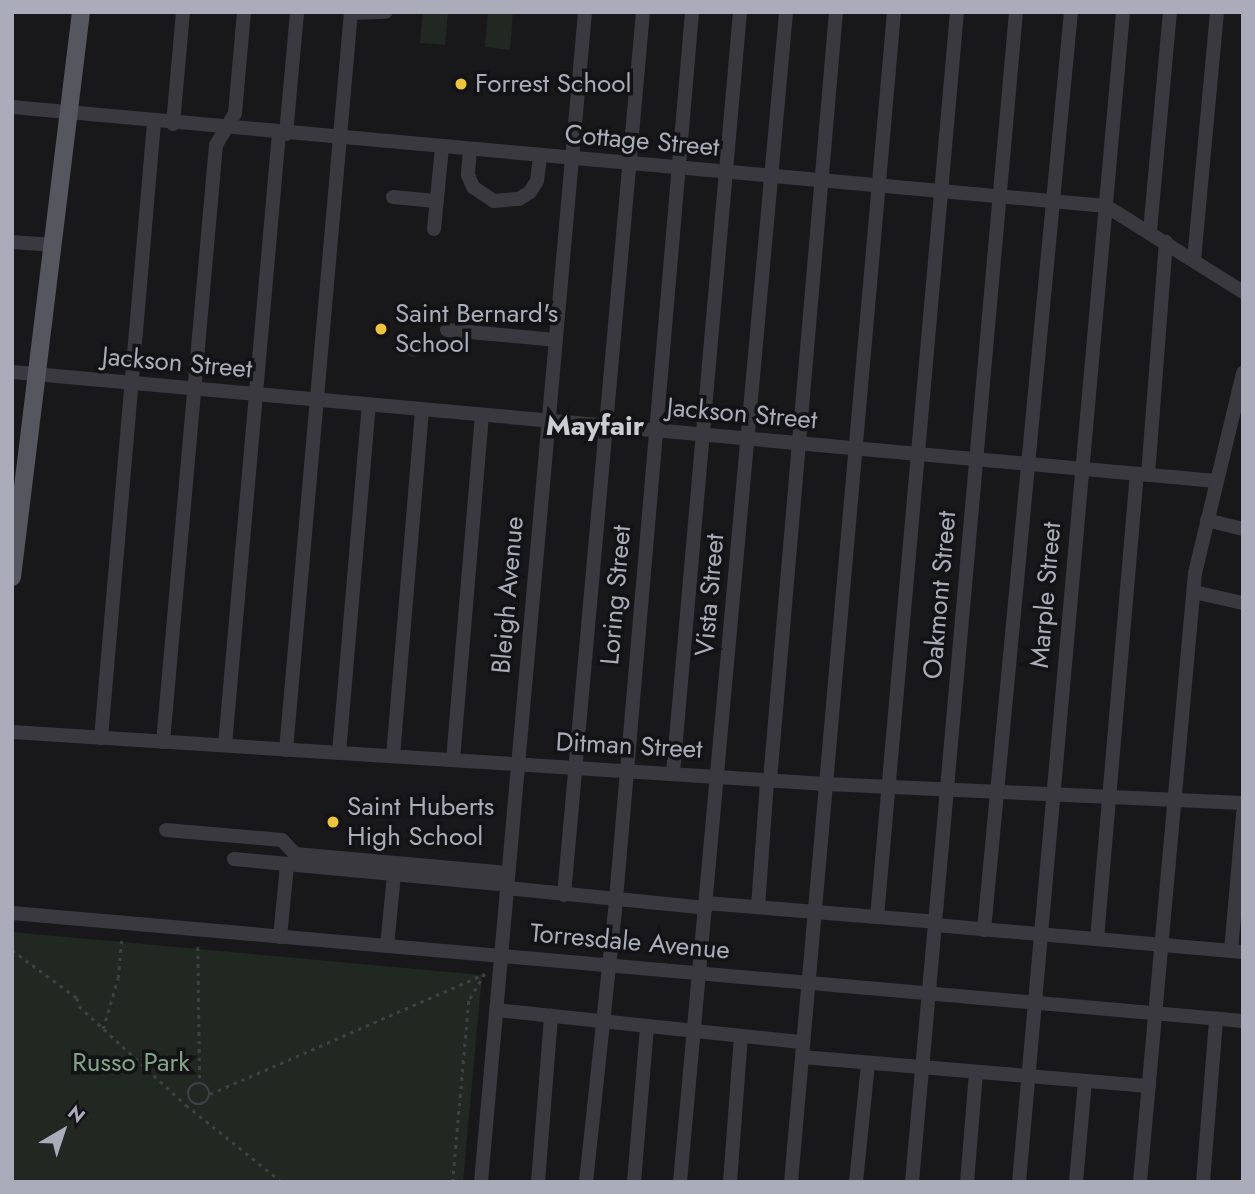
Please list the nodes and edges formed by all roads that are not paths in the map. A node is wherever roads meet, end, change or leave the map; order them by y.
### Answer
1 (81, 12) edge
2 (183, 12) edge
3 (244, 12) edge
4 (297, 12) edge
5 (351, 12) edge
6 (386, 12) edge
7 (585, 12) edge
8 (643, 12) edge
9 (692, 12) edge
10 (740, 12) edge
11 (786, 12) edge
12 (836, 12) edge
13 (894, 12) edge
14 (957, 12) edge
15 (1016, 12) edge
16 (1070, 12) edge
17 (1123, 12) edge
18 (1170, 12) edge
19 (1217, 12) edge
20 (12, 107) edge
21 (70, 112) junction
22 (154, 122) junction
23 (173, 124) junction
24 (224, 128) junction
25 (283, 133) junction
26 (342, 135) junction
27 (442, 147) junction
28 (470, 150) junction
29 (540, 156) junction
30 (572, 159) junction
31 (629, 164) junction
32 (678, 168) junction
33 (726, 173) junction
34 (771, 177) junction
35 (823, 181) junction
36 (879, 187) junction
37 (941, 192) junction
38 (394, 197) dead end
39 (1000, 197) junction
40 (436, 201) junction
41 (1053, 202) junction
42 (1106, 206) junction
43 (434, 229) dead end
44 (1150, 231) junction
45 (12, 242) edge
46 (1166, 242) junction
47 (53, 245) junction
48 (1194, 260) junction
49 (1243, 292) edge
50 (447, 330) dead end
51 (556, 340) junction
52 (12, 372) edge
53 (1243, 373) edge
54 (37, 374) junction
55 (132, 384) junction
56 (194, 390) junction
57 (256, 394) junction
58 (318, 399) junction
59 (369, 404) junction
60 (422, 410) junction
61 (482, 416) junction
62 (549, 422) junction
63 (606, 427) junction
64 (654, 430) junction
65 (702, 435) junction
66 (747, 439) junction
67 (799, 444) junction
68 (856, 449) junction
69 (919, 455) junction
70 (976, 459) junction
71 (1029, 464) junction
72 (1082, 470) junction
73 (1143, 475) junction
74 (1216, 481) junction
75 (17, 505) edge
76 (1207, 520) junction
77 (1243, 529) edge
78 (12, 576) edge
79 (1194, 592) junction
80 (1243, 603) edge
81 (12, 732) edge
82 (101, 738) junction
83 (163, 743) junction
84 (225, 745) junction
85 (286, 750) junction
86 (339, 752) junction
87 (393, 756) junction
88 (453, 760) junction
89 (518, 764) junction
90 (575, 768) junction
91 (626, 771) junction
92 (673, 773) junction
93 (719, 776) junction
94 (768, 780) junction
95 (826, 784) junction
96 (890, 787) junction
97 (948, 789) junction
98 (999, 791) junction
99 (1053, 793) junction
100 (1107, 795) junction
101 (1174, 798) junction
102 (1243, 803) edge
103 (1243, 813) edge
104 (166, 830) dead end
105 (234, 859) dead end
106 (287, 864) junction
107 (394, 875) junction
108 (508, 882) junction
109 (564, 895) junction
110 (615, 900) junction
111 (706, 905) junction
112 (758, 907) junction
113 (815, 912) junction
114 (12, 913) edge
115 (877, 917) junction
116 (935, 924) junction
117 (984, 930) junction
118 (1041, 935) junction
119 (280, 937) junction
120 (1097, 939) junction
121 (1162, 945) junction
122 (387, 946) junction
123 (1237, 952) edge
124 (501, 955) junction
125 (606, 964) junction
126 (700, 974) junction
127 (808, 982) junction
128 (929, 991) junction
129 (1035, 1003) junction
130 (496, 1010) junction
131 (1156, 1014) junction
132 (551, 1016) junction
133 (1216, 1019) junction
134 (1243, 1021) edge
135 (600, 1022) junction
136 (647, 1027) junction
137 (694, 1032) junction
138 (741, 1037) junction
139 (802, 1050) junction
140 (868, 1064) junction
141 (922, 1069) junction
142 (976, 1072) junction
143 (1028, 1076) junction
144 (1085, 1081) junction
145 (1149, 1086) junction
146 (481, 1182) edge
147 (538, 1182) edge
148 (586, 1182) edge
149 (634, 1182) edge
150 (680, 1182) edge
151 (730, 1182) edge
152 (791, 1182) edge
153 (856, 1182) edge
154 (912, 1182) edge
155 (967, 1182) edge
156 (1019, 1182) edge
157 (1076, 1182) edge
158 (1140, 1182) edge
159 (1203, 1182) edge

1 - 21 main road
2 - 23 street
3 - 24 street
4 - 25 street
5 - 6 street
5 - 26 street
7 - 30 street, Bleigh Avenue
8 - 31 street
9 - 32 street, Loring Street
10 - 33 street
11 - 34 street, Vista Street
12 - 35 street
13 - 36 street
14 - 37 street
15 - 39 street, Oakmont Street
16 - 41 street
17 - 42 street, Marple Street
18 - 44 street
19 - 48 street
20 - 21 street, Cottage Street
21 - 22 street, Cottage Street
21 - 47 main road
22 - 23 street, Cottage Street
22 - 55 street
23 - 24 street, Cottage Street
24 - 25 street, Cottage Street
24 - 56 street
25 - 26 street, Cottage Street
25 - 57 street
26 - 27 street, Cottage Street
26 - 58 street
27 - 28 street, Cottage Street
27 - 40 street
28 - 29 street, Cottage Street
28 - 29 street
29 - 30 street, Cottage Street
30 - 31 street, Cottage Street
30 - 51 street, Bleigh Avenue
31 - 32 street, Cottage Street
31 - 63 street
32 - 33 street, Cottage Street
32 - 64 street, Loring Street
33 - 34 street, Cottage Street
33 - 65 street
34 - 35 street, Cottage Street
34 - 66 street, Vista Street
35 - 36 street, Cottage Street
35 - 67 street
36 - 37 street, Cottage Street
36 - 68 street
37 - 39 street, Cottage Street
37 - 69 street
38 - 40 street
39 - 41 street, Cottage Street
39 - 70 street, Oakmont Street
40 - 43 street
41 - 42 street, Cottage Street
41 - 71 street
42 - 44 street, Cottage Street
42 - 72 street, Marple Street
44 - 46 street, Cottage Street
45 - 47 street
46 - 48 street, Cottage Street
46 - 73 street
47 - 54 main road
48 - 49 street, Cottage Street
50 - 51 street
51 - 62 street, Bleigh Avenue
52 - 54 street, Jackson Street
53 - 74 street
54 - 55 street, Jackson Street
54 - 75 main road
55 - 56 street, Jackson Street
55 - 82 street
56 - 57 street, Jackson Street
56 - 83 street
57 - 58 street, Jackson Street
57 - 84 street
58 - 59 street, Jackson Street
58 - 85 street
59 - 60 street, Jackson Street
59 - 86 street
60 - 61 street, Jackson Street
60 - 87 street
61 - 62 street, Jackson Street
61 - 88 street
62 - 63 street, Jackson Street
62 - 89 street, Bleigh Avenue
63 - 64 street, Jackson Street
63 - 90 street
64 - 65 street, Jackson Street
64 - 91 street, Loring Street
65 - 66 street, Jackson Street
65 - 92 street
66 - 67 street, Jackson Street
66 - 93 street, Vista Street
67 - 68 street, Jackson Street
67 - 94 street
68 - 69 street, Jackson Street
68 - 95 street
69 - 70 street, Jackson Street
69 - 96 street
70 - 71 street, Jackson Street
70 - 97 street, Oakmont Street
71 - 72 street, Jackson Street
71 - 98 street
72 - 73 street, Jackson Street
72 - 99 street, Marple Street
73 - 74 street, Jackson Street
73 - 100 street
74 - 76 street
75 - 78 main road
76 - 77 street
76 - 79 street
79 - 80 street
79 - 101 street
81 - 82 street, Ditman Street
82 - 83 street, Ditman Street
83 - 84 street, Ditman Street
84 - 85 street, Ditman Street
85 - 86 street, Ditman Street
86 - 87 street, Ditman Street
87 - 88 street, Ditman Street
88 - 89 street, Ditman Street
89 - 90 street, Ditman Street
89 - 108 street, Bleigh Avenue
90 - 91 street, Ditman Street
90 - 109 street
91 - 92 street, Ditman Street
91 - 110 street, Loring Street
92 - 93 street, Ditman Street
93 - 94 street, Ditman Street
93 - 111 street, Vista Street
94 - 95 street, Ditman Street
94 - 112 street
95 - 96 street, Ditman Street
95 - 113 street
96 - 97 street, Ditman Street
96 - 115 street
97 - 98 street, Ditman Street
97 - 116 street, Oakmont Street
98 - 99 street, Ditman Street
98 - 117 street
99 - 100 street, Ditman Street
99 - 118 street, Marple Street
100 - 101 street, Ditman Street
100 - 120 street
101 - 102 street, Ditman Street
101 - 121 street
103 - 123 street
104 - 108 street
105 - 106 street
106 - 107 street
106 - 119 street
107 - 108 street
107 - 122 street
108 - 109 street
108 - 124 street, Bleigh Avenue
109 - 110 street
110 - 111 street
110 - 125 street, Loring Street
111 - 112 street
111 - 126 street, Vista Street
112 - 113 street
113 - 115 street
113 - 127 street
114 - 119 street, Torresdale Avenue
115 - 116 street
116 - 117 street
116 - 128 street, Oakmont Street
117 - 118 street
118 - 120 street
118 - 129 street, Marple Street
119 - 122 street, Torresdale Avenue
120 - 121 street
121 - 123 street
121 - 131 street
122 - 124 street, Torresdale Avenue
124 - 125 street, Torresdale Avenue
124 - 130 street, Bleigh Avenue
125 - 126 street, Torresdale Avenue
125 - 135 street, Loring Street
126 - 127 street, Torresdale Avenue
126 - 137 street, Vista Street
127 - 128 street, Torresdale Avenue
127 - 139 street
128 - 129 street, Torresdale Avenue
128 - 141 street, Oakmont Street
129 - 131 street, Torresdale Avenue
129 - 143 street, Marple Street
130 - 132 street
130 - 146 street, Bleigh Avenue
131 - 133 street, Torresdale Avenue
131 - 145 street
132 - 135 street
132 - 147 street
133 - 134 street, Torresdale Avenue
133 - 159 street
135 - 136 street
135 - 148 street, Loring Street
136 - 137 street
136 - 149 street
137 - 138 street
137 - 150 street, Vista Street
138 - 139 street
138 - 151 street
139 - 140 street
139 - 152 street
140 - 141 street
140 - 153 street
141 - 142 street
141 - 154 street, Oakmont Street
142 - 143 street
142 - 155 street
143 - 144 street
143 - 156 street, Marple Street
144 - 145 street
144 - 157 street
145 - 158 street

